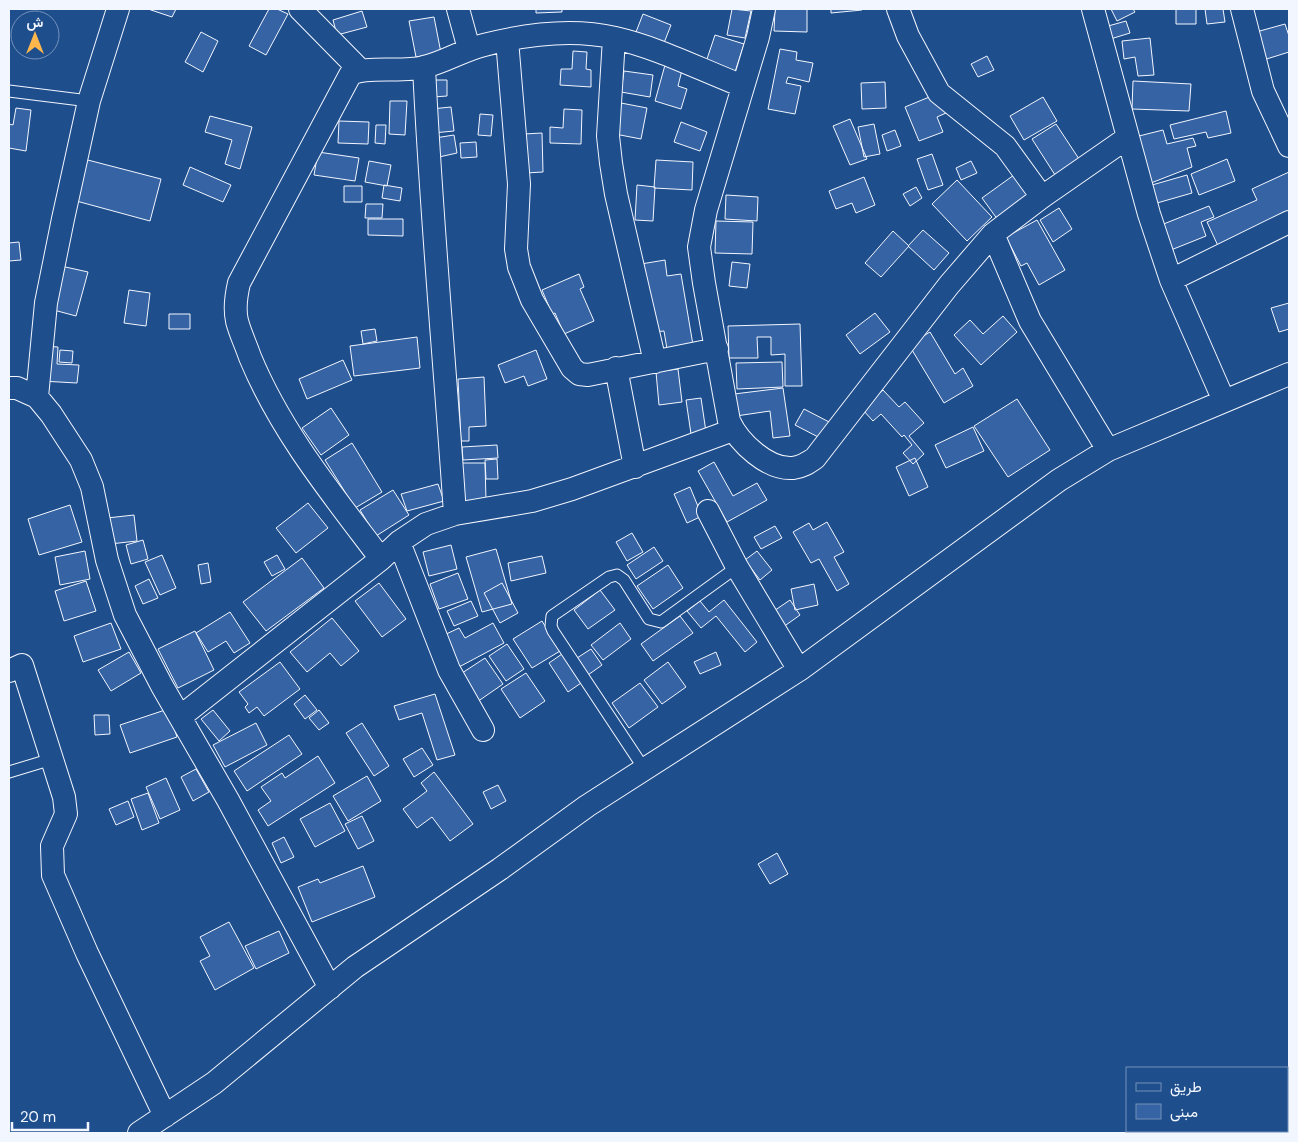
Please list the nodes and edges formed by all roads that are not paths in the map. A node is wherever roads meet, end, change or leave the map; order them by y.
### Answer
1 (118, 9) edge
2 (300, 9) edge
3 (458, 9) edge
4 (763, 9) edge
5 (898, 9) edge
6 (1093, 9) edge
7 (1242, 9) edge
8 (614, 38) junction
9 (507, 40) junction
10 (469, 48) junction
11 (424, 67) junction
12 (360, 70) junction
13 (743, 86) junction
14 (9, 91) edge
15 (90, 101) junction
16 (1127, 138) junction
17 (1289, 146) edge
18 (1042, 197) junction
19 (1289, 222) edge
20 (993, 234) junction
21 (1171, 280) junction
22 (717, 349) junction
23 (655, 362) junction
24 (616, 368) junction
25 (1289, 374) edge
26 (9, 388) edge
27 (37, 398) junction
28 (1224, 401) junction
29 (733, 430) junction
30 (1108, 450) junction
31 (635, 467) junction
32 (708, 511) dead end
33 (455, 514) junction
34 (399, 542) junction
35 (381, 559) junction
36 (737, 567) junction
37 (9, 670) edge
38 (799, 670) junction
39 (180, 717) junction
40 (483, 730) dead end
41 (52, 759) junction
42 (645, 770) junction
43 (9, 772) edge
44 (330, 988) junction
45 (165, 1116) junction
46 (139, 1133) edge

1 - 15 street
2 - 12 street
3 - 10 street
4 - 13 street
5 - 18 street
6 - 16 street
7 - 17 street
8 - 9 street
8 - 13 street
8 - 23 street
9 - 10 street
9 - 24 street
10 - 11 street
11 - 12 street
11 - 33 street
12 - 35 street
13 - 22 street
14 - 15 lane
15 - 27 street
16 - 18 street
16 - 21 street
18 - 20 street
19 - 21 street
20 - 29 street
20 - 30 street
21 - 28 street
22 - 23 street
22 - 29 street
23 - 24 street
24 - 31 street
25 - 28 street
26 - 27 street
27 - 39 street
28 - 30 street
29 - 31 street
30 - 38 street
31 - 33 street
32 - 36 street
33 - 34 street
34 - 35 street
34 - 40 street
35 - 39 street
36 - 38 street
36 - 42 lane
37 - 41 street
38 - 42 street
39 - 44 street
41 - 43 lane
41 - 45 street
42 - 44 street
44 - 45 street
45 - 46 street

